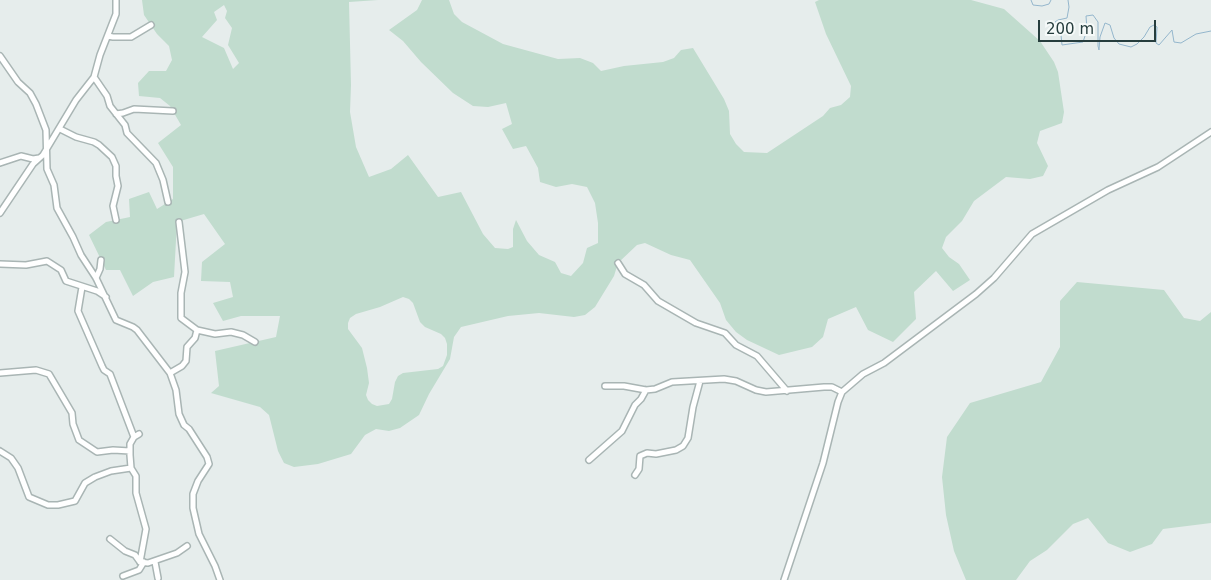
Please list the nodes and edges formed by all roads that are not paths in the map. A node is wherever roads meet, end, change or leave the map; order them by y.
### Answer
1 (116, 0) edge
2 (150, 24) dead end
3 (108, 36) junction
4 (0, 56) edge
5 (94, 77) junction
6 (173, 111) dead end
7 (116, 114) junction
8 (60, 129) junction
9 (1211, 132) edge
10 (47, 148) junction
11 (40, 158) junction
12 (0, 163) edge
13 (168, 202) dead end
14 (0, 212) edge
15 (116, 220) dead end
16 (179, 222) dead end
17 (101, 260) dead end
18 (618, 263) dead end
19 (0, 264) edge
20 (96, 278) junction
21 (82, 287) junction
22 (106, 297) junction
23 (197, 330) junction
24 (255, 342) dead end
25 (0, 372) edge
26 (170, 373) junction
27 (700, 381) junction
28 (605, 386) dead end
29 (646, 390) junction
30 (787, 391) junction
31 (842, 392) junction
32 (130, 451) junction
33 (0, 452) edge
34 (589, 460) dead end
35 (131, 468) junction
36 (635, 475) dead end
37 (110, 539) dead end
38 (187, 546) dead end
39 (142, 562) junction
40 (155, 562) junction
41 (123, 576) dead end
42 (158, 578) dead end
43 (220, 580) edge
44 (784, 580) edge

1 - 3 street
2 - 3 street
3 - 5 street
4 - 10 street
5 - 7 street
5 - 8 street
6 - 7 street
7 - 13 street
8 - 10 street
8 - 15 street
9 - 31 street
10 - 11 street
10 - 20 street
11 - 12 street
11 - 14 street
16 - 23 street
17 - 20 street
18 - 30 street
19 - 21 street
20 - 22 street
21 - 22 street
21 - 32 street
22 - 26 street
23 - 24 street
23 - 26 street
25 - 32 street
26 - 43 street
27 - 29 street
27 - 30 street
27 - 36 street
28 - 29 street
29 - 34 street
30 - 31 street
31 - 44 street
32 - 35 street
33 - 35 street
35 - 39 street
37 - 39 street
38 - 40 street
39 - 40 street
39 - 41 street
40 - 42 street

